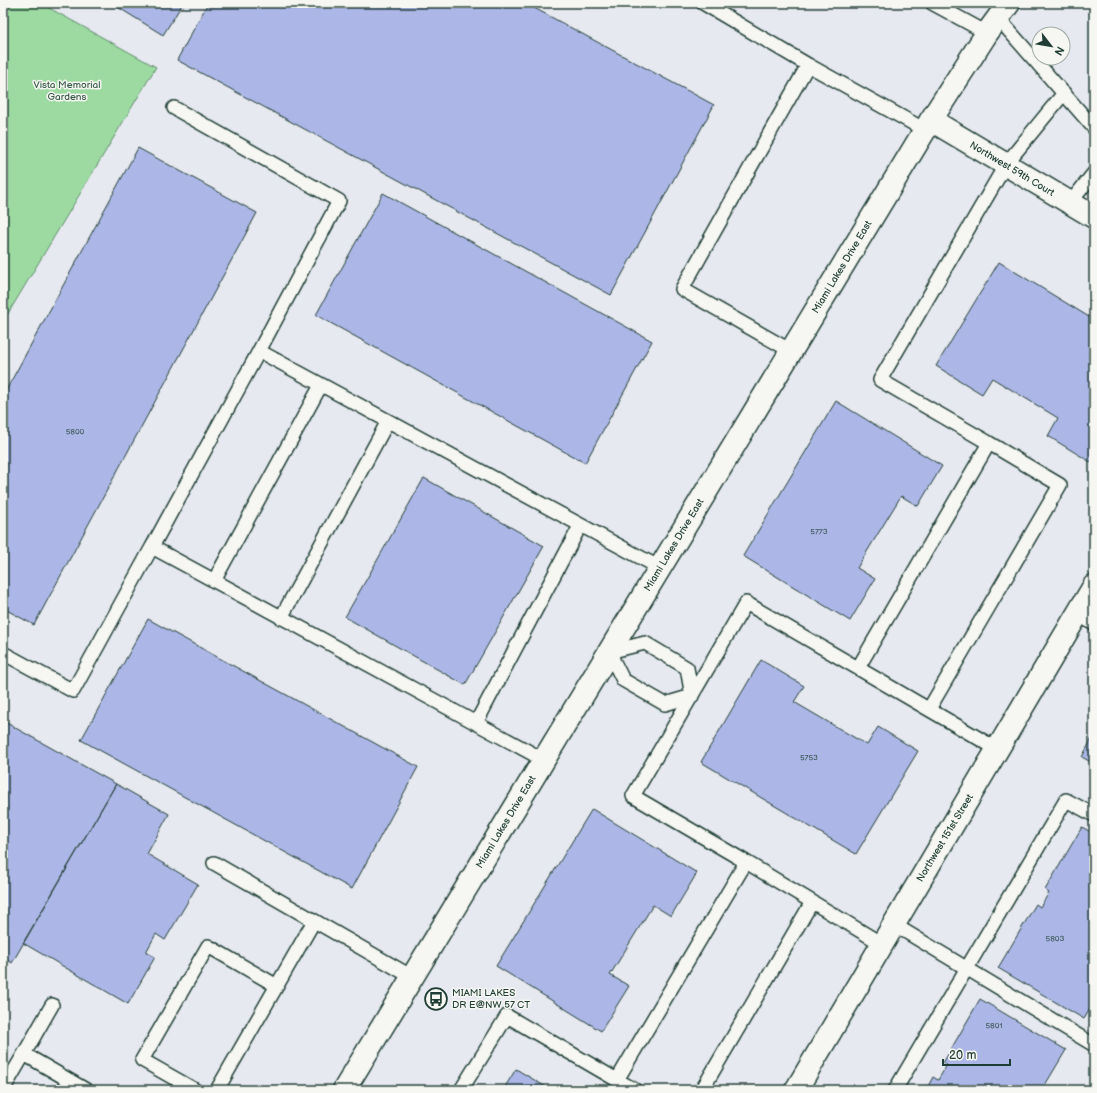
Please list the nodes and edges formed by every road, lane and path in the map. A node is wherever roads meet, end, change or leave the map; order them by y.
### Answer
1 (703, 3) edge
2 (932, 3) edge
3 (998, 18) edge
4 (808, 65) junction
5 (1064, 93) junction
6 (174, 108) dead end
7 (928, 125) junction
8 (1094, 128) edge
9 (1006, 164) junction
10 (1094, 173) edge
11 (1070, 203) junction
12 (1094, 217) edge
13 (259, 351) junction
14 (791, 351) junction
15 (321, 384) junction
16 (388, 421) junction
17 (989, 443) junction
18 (580, 526) junction
19 (152, 547) junction
20 (660, 568) junction
21 (214, 581) junction
22 (1094, 586) edge
23 (281, 618) junction
24 (1086, 619) edge
25 (609, 652) junction
26 (3, 653) edge
27 (858, 668) junction
28 (692, 696) junction
29 (929, 709) junction
30 (476, 723) junction
31 (997, 749) junction
32 (544, 760) junction
33 (1094, 815) edge
34 (746, 862) junction
35 (214, 863) dead end
36 (812, 902) junction
37 (314, 921) junction
38 (893, 924) junction
39 (882, 944) junction
40 (967, 969) junction
41 (412, 978) junction
42 (277, 986) junction
43 (52, 1005) dead end
44 (1094, 1046) edge
45 (24, 1054) junction
46 (617, 1080) junction
47 (3, 1090) edge
48 (86, 1090) edge
49 (195, 1090) edge
50 (217, 1090) edge
51 (344, 1090) edge
52 (461, 1090) edge
53 (635, 1090) edge
54 (702, 1090) edge
55 (796, 1090) edge
56 (895, 1090) edge

1 - 4 lane
2 - 3 lane
3 - 5 lane
3 - 7 main road, Miami Lakes Drive East
4 - 7 lane
4 - 14 lane
5 - 8 lane
5 - 9 lane
6 - 13 lane
7 - 9 main road, Northwest 59th Court
7 - 14 main road, Miami Lakes Drive East
9 - 11 main road, Northwest 59th Court
9 - 17 lane
10 - 11 lane
11 - 12 main road, Northwest 59th Court
13 - 15 lane
13 - 19 lane
14 - 20 main road, Miami Lakes Drive East
15 - 16 lane
15 - 21 lane
16 - 18 lane
16 - 23 lane
17 - 27 lane
17 - 29 lane
18 - 20 lane
18 - 30 lane
19 - 21 lane
19 - 26 lane
20 - 25 main road, Miami Lakes Drive East
21 - 23 lane
22 - 24 main road, Northwest 151st Street
23 - 30 lane
24 - 31 main road, Northwest 151st Street
25 - 28 lane
25 - 28 lane
25 - 32 main road, Miami Lakes Drive East
27 - 28 lane
27 - 29 lane
28 - 34 lane
29 - 31 lane
30 - 32 lane
31 - 38 main road, Northwest 151st Street
32 - 41 main road, Miami Lakes Drive East
33 - 40 lane
34 - 36 lane
34 - 46 lane
35 - 37 lane
36 - 39 lane
36 - 54 lane
37 - 41 lane
37 - 42 lane
38 - 39 main road, Northwest 151st Street
38 - 40 lane
39 - 55 main road, Northwest 151st Street
40 - 44 lane
40 - 56 lane
41 - 51 main road, Miami Lakes Drive East
42 - 49 lane
42 - 50 lane
43 - 45 lane
45 - 47 lane
45 - 48 lane
46 - 52 lane
46 - 53 lane

